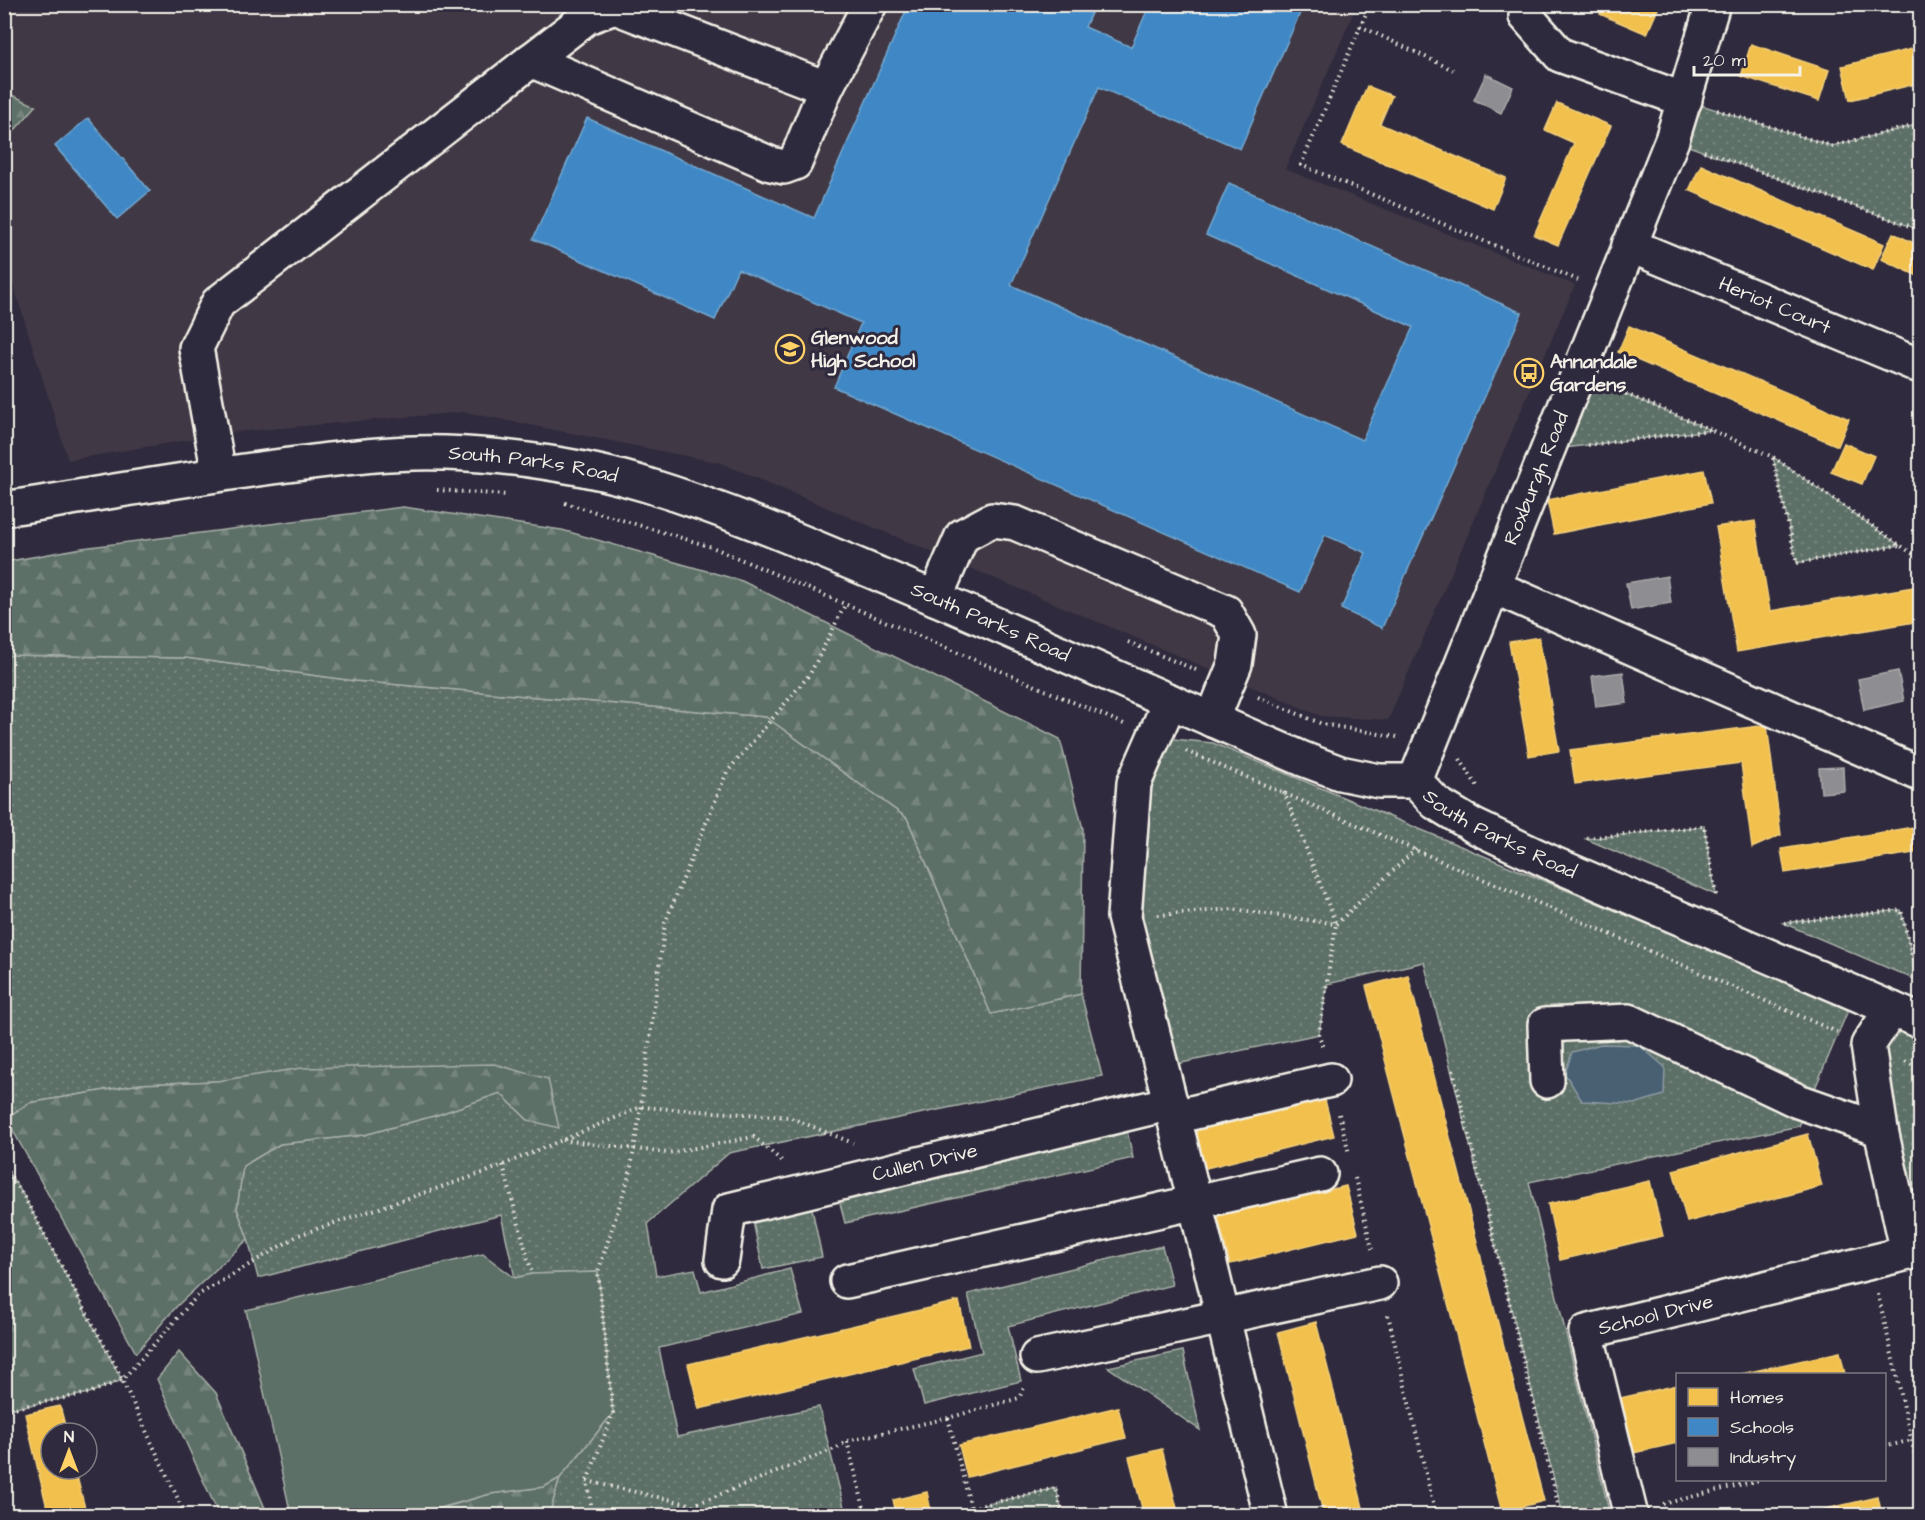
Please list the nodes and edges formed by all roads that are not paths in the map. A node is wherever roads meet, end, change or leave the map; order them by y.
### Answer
1 (870, 4) edge
2 (1527, 4) edge
3 (1713, 4) edge
4 (531, 60) junction
5 (826, 88) junction
6 (1685, 100) junction
7 (1629, 245) junction
8 (1920, 366) edge
9 (219, 474) junction
10 (4, 509) edge
11 (1492, 586) junction
12 (935, 598) junction
13 (1170, 701) junction
14 (1212, 720) junction
15 (1920, 774) edge
16 (1414, 781) junction
17 (1906, 1015) edge
18 (1331, 1080) road end
19 (1547, 1081) dead end
20 (1172, 1110) junction
21 (1881, 1130) junction
22 (1320, 1174) dead end
23 (1196, 1202) junction
24 (723, 1260) dead end
25 (1914, 1262) edge
26 (847, 1281) dead end
27 (1380, 1283) road end
28 (1223, 1317) junction
29 (1038, 1357) road end
30 (1630, 1514) edge
31 (1271, 1515) edge

1 - 5 street
2 - 6 street
3 - 6 street, Roxburgh Road
4 - 5 street
4 - 5 street
4 - 9 street
6 - 7 street, Roxburgh Road
7 - 8 street, Heriot Court
7 - 11 street, Roxburgh Road
9 - 10 street, South Parks Road
9 - 12 street, South Parks Road
11 - 15 street
11 - 16 street, Roxburgh Road
12 - 13 street, South Parks Road
12 - 14 street
13 - 14 street, South Parks Road
13 - 20 street
14 - 16 street, South Parks Road
16 - 17 street, South Parks Road
17 - 21 street, School Drive
18 - 20 street, Cullen Drive
19 - 21 street
20 - 23 street
20 - 24 street, Cullen Drive
21 - 25 street, School Drive
22 - 23 street
23 - 26 street
23 - 28 street
25 - 30 street, School Drive
27 - 28 street
28 - 29 street
28 - 31 street

